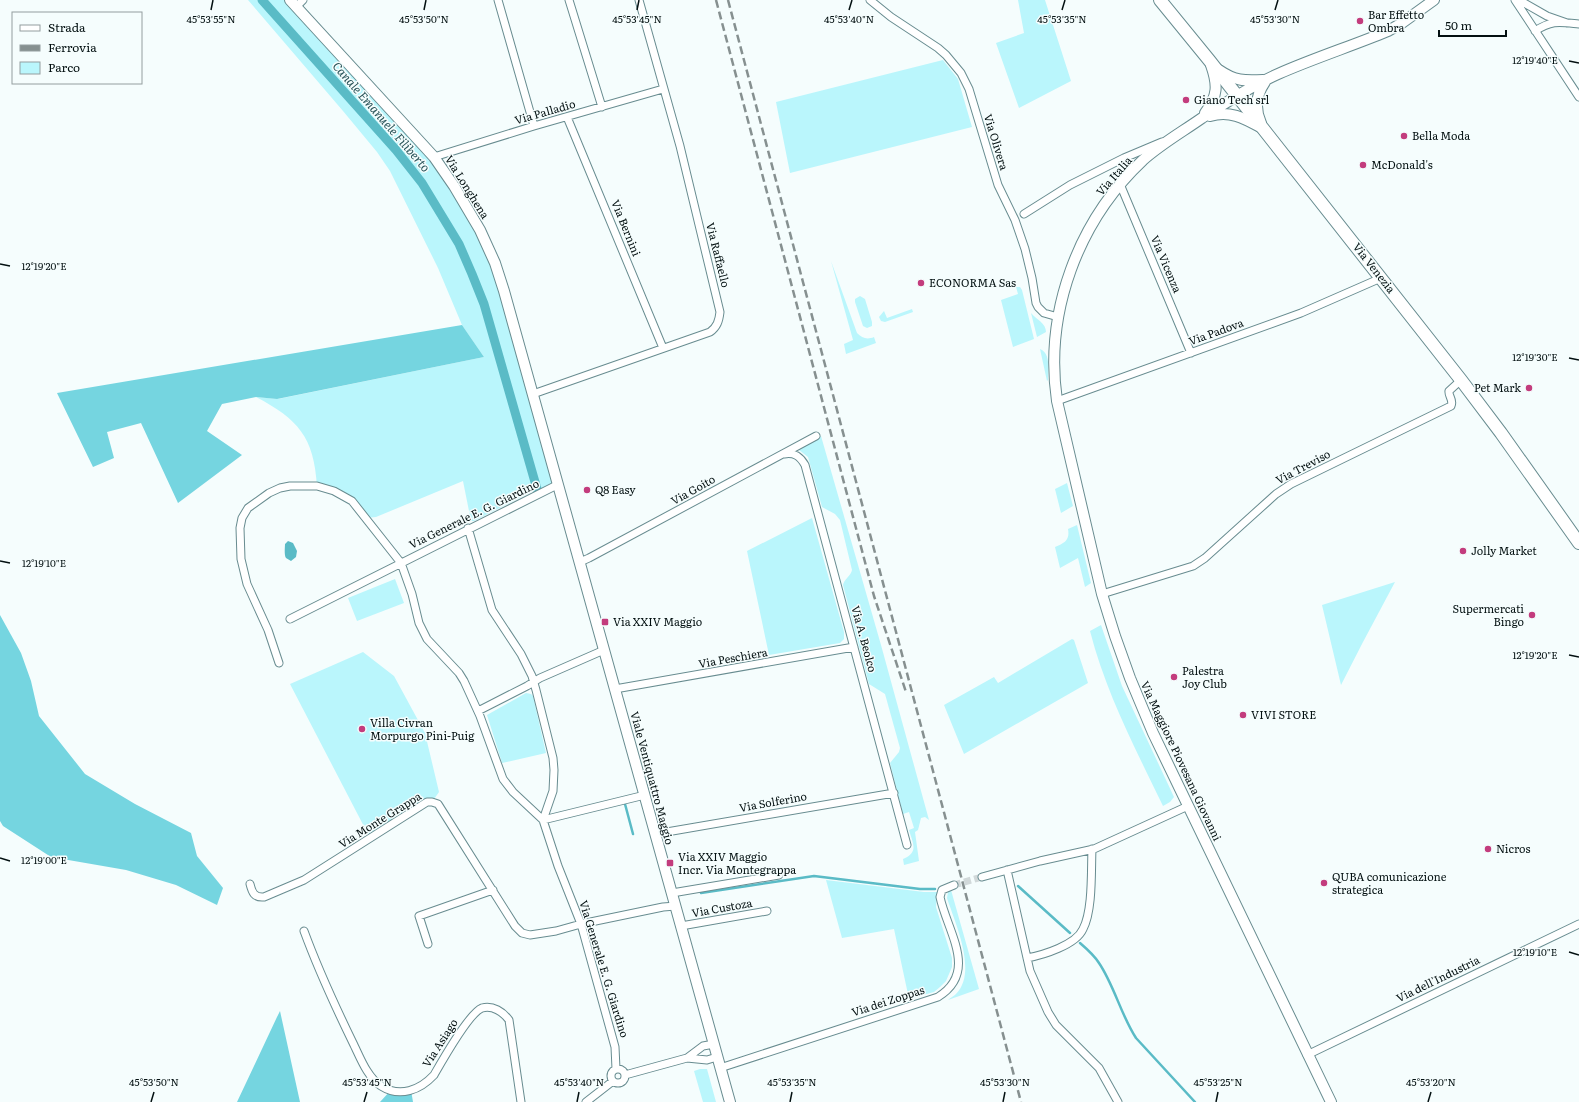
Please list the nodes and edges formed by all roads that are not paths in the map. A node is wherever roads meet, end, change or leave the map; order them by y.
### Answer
1 (498, 0) edge
2 (569, 0) edge
3 (639, 0) edge
4 (870, 0) edge
5 (1160, 0) edge
6 (1434, 0) edge
7 (1515, 0) edge
8 (1519, 0) edge
9 (297, 2) edge
10 (1547, 16) junction
11 (1528, 20) junction
12 (1566, 23) junction
13 (1579, 24) edge
14 (1535, 31) junction
15 (1209, 60) junction
16 (1267, 80) junction
17 (663, 89) junction
18 (1236, 95) junction
19 (1579, 97) edge
20 (602, 107) junction
21 (568, 117) junction
22 (1200, 120) junction
23 (534, 126) junction
24 (1263, 128) junction
25 (1171, 138) junction
26 (434, 157) junction
27 (1124, 158) junction
28 (1133, 171) junction
29 (1120, 184) junction
30 (1024, 214) dead end
31 (1071, 270) joint
32 (1381, 278) junction
33 (1058, 316) junction
34 (663, 348) junction
35 (1191, 353) junction
36 (1461, 380) junction
37 (533, 394) junction
38 (1057, 401) junction
39 (816, 436) dead end
40 (784, 454) junction
41 (551, 460) joint
42 (557, 485) junction
43 (468, 528) junction
44 (1579, 543) edge
45 (580, 562) junction
46 (402, 563) junction
47 (1102, 594) junction
48 (290, 619) dead end
49 (854, 647) junction
50 (604, 650) junction
51 (279, 663) dead end
52 (534, 682) junction
53 (615, 690) junction
54 (478, 711) junction
55 (894, 793) junction
56 (645, 795) junction
57 (1188, 806) junction
58 (544, 820) junction
59 (655, 834) junction
60 (907, 845) dead end
61 (1092, 849) junction
62 (1007, 870) junction
63 (778, 875) dead end
64 (982, 877) tunnel mouth
65 (250, 884) dead end
66 (954, 885) tunnel mouth
67 (493, 890) junction
68 (672, 893) junction
69 (676, 906) junction
70 (767, 911) dead end
71 (581, 924) junction
72 (1579, 924) edge
73 (681, 926) junction
74 (304, 931) dead end
75 (428, 944) dead end
76 (1027, 958) junction
77 (714, 1044) junction
78 (1307, 1055) junction
79 (718, 1057) junction
80 (687, 1058) junction
81 (720, 1068) junction
82 (616, 1069) junction
83 (625, 1075) junction
84 (613, 1081) junction
85 (521, 1102) edge
86 (586, 1102) edge
87 (730, 1102) edge
88 (1118, 1102) edge
89 (1331, 1102) edge

1 - 23 street
2 - 20 street
3 - 17 street, Via Raffaello
4 - 33 street, Via Olivera
5 - 15 main road, Via Venezia
6 - 16 street, Via Italia
7 - 11 street
8 - 10 street
9 - 26 street, Via Longhena
10 - 11 street
10 - 12 street
11 - 14 street
12 - 13 street
12 - 14 street
14 - 19 street
15 - 16 street, Via Italia
15 - 18 main road, Via Venezia
15 - 22 street, Via Italia
16 - 18 street, Via Italia
16 - 24 street
17 - 20 street, Via Palladio
17 - 34 street, Via Raffaello
18 - 22 street, Via Italia
18 - 24 main road, Via Venezia
20 - 21 street, Via Palladio
21 - 23 street, Via Palladio
21 - 34 street, Via Bernini
22 - 24 street, Via Italia
22 - 25 street, Via Italia
23 - 26 street, Via Palladio
24 - 32 main road, Via Venezia
25 - 27 street
25 - 28 street, Via Italia
26 - 37 street, Via Longhena
27 - 28 street
27 - 30 street
28 - 29 street, Via Italia
29 - 31 street, Via Italia
29 - 35 street, Via Vicenza
31 - 33 street, Via Maggiore Piovesana Giovanni
32 - 35 street, Via Padova
32 - 36 main road, Via Venezia
33 - 38 street, Via Maggiore Piovesana Giovanni
34 - 37 street, Via Raffaello
35 - 38 street, Via Padova
36 - 44 main road, Via Venezia
36 - 47 street, Via Treviso
37 - 41 street, Via Longhena
38 - 47 street, Via Maggiore Piovesana Giovanni
39 - 40 street, Via Goito
40 - 45 street, Via Goito
40 - 49 street, Via A. Beolco
41 - 42 street, Viale Ventiquattro Maggio
42 - 43 street, Via Generale E. G. Giardino
42 - 45 street, Viale Ventiquattro Maggio
43 - 46 street, Via Generale E. G. Giardino
43 - 52 street
45 - 50 street, Viale Ventiquattro Maggio
46 - 48 street, Via Generale E. G. Giardino
46 - 51 street, Via Generale E. G. Giardino
46 - 54 street, Via Generale E. G. Giardino
47 - 57 street, Via Maggiore Piovesana Giovanni
49 - 53 street, Via Peschiera
49 - 55 street, Via A. Beolco
50 - 52 street
50 - 53 street, Viale Ventiquattro Maggio
52 - 54 street
52 - 58 street
53 - 56 street, Viale Ventiquattro Maggio
54 - 58 street, Via Generale E. G. Giardino
55 - 59 street, Via Solferino
55 - 60 street, Via A. Beolco
56 - 58 street
56 - 59 street, Viale Ventiquattro Maggio
57 - 61 street
57 - 78 street, Via Maggiore Piovesana Giovanni
58 - 71 street, Via Generale E. G. Giardino
59 - 68 street, Viale Ventiquattro Maggio
61 - 62 street
61 - 76 street
62 - 64 street
62 - 76 street
63 - 68 street
65 - 67 street, Via Monte Grappa
66 - 81 street, Via dei Zoppas
67 - 71 street, Via Monte Grappa
67 - 75 street
68 - 69 street, Viale Ventiquattro Maggio
69 - 71 street, Via Monte Grappa
69 - 73 street, Viale Ventiquattro Maggio
70 - 73 street, Via Custoza
71 - 82 street, Via Generale E. G. Giardino
72 - 78 street, Via dell'Industria
73 - 77 street, Viale Ventiquattro Maggio
74 - 85 street, Via Asiago
76 - 88 street
77 - 79 street, Viale Ventiquattro Maggio
77 - 80 street
78 - 89 street, Via Maggiore Piovesana Giovanni
79 - 80 street
79 - 81 street, Viale Ventiquattro Maggio
80 - 83 street
81 - 87 street, Viale Ventiquattro Maggio
82 - 83 street
82 - 84 street
83 - 84 street
84 - 86 street

